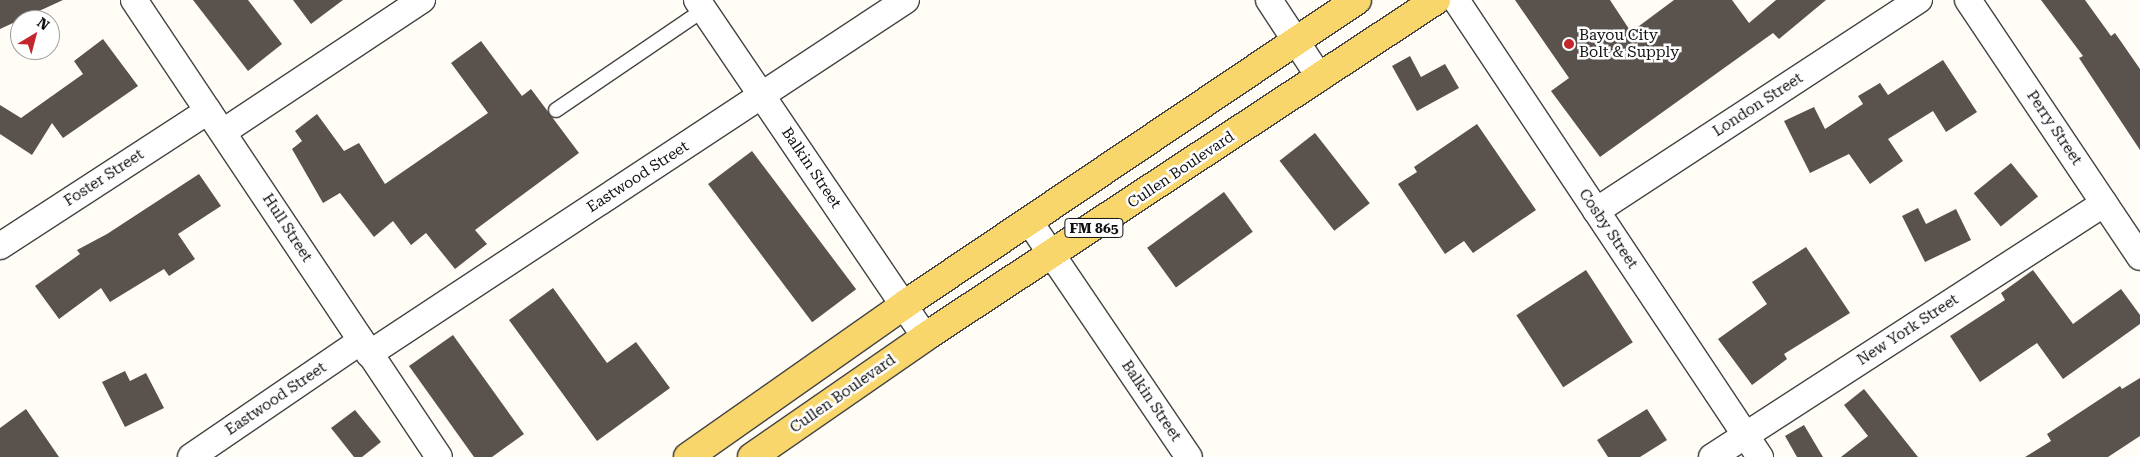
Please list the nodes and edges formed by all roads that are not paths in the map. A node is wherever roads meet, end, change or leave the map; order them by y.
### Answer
1 (134, 0) edge
2 (422, 0) edge
3 (906, 0) edge
4 (1269, 0) edge
5 (1357, 0) edge
6 (1436, 0) edge
7 (1456, 0) edge
8 (1919, 0) edge
9 (1968, 0) edge
10 (700, 5) edge
11 (1295, 42) junction
12 (1320, 78) junction
13 (762, 95) junction
14 (556, 110) dead end
15 (208, 111) junction
16 (223, 132) junction
17 (2104, 203) junction
18 (1596, 211) junction
19 (1028, 221) junction
20 (0, 246) edge
21 (1053, 255) junction
22 (2140, 257) edge
23 (904, 305) junction
24 (925, 337) junction
25 (365, 348) junction
26 (1746, 435) junction
27 (191, 457) edge
28 (439, 457) edge
29 (688, 457) edge
30 (752, 457) edge
31 (1189, 457) edge
32 (1712, 457) edge
33 (1760, 457) edge

1 - 15 street, Hull Street
2 - 16 street
3 - 13 street, Eastwood Street
4 - 11 street
5 - 11 main road, FM 865
6 - 12 main road, Cullen Boulevard / FM 865
7 - 18 street, Cosby Street
8 - 18 street, London Street
9 - 17 street, Perry Street
10 - 13 street, Balkin Street
10 - 14 lane
11 - 12 street
11 - 19 main road, FM 865
12 - 21 main road, Cullen Boulevard / FM 865
13 - 23 street, Balkin Street
13 - 25 street, Eastwood Street
15 - 16 street, Hull Street
15 - 20 street, Foster Street
16 - 25 street, Hull Street
17 - 22 street, Perry Street
17 - 26 street, New York Street
18 - 26 street, Cosby Street
19 - 21 street, Balkin Street
19 - 23 main road, FM 865
21 - 24 main road, Cullen Boulevard / FM 865
21 - 31 street, Balkin Street
23 - 24 street, Balkin Street
23 - 29 main road, FM 865
24 - 30 main road, Cullen Boulevard / FM 865
25 - 27 street, Eastwood Street
25 - 28 street, Hull Street
26 - 32 street, New York Street
26 - 33 street, Cosby Street

